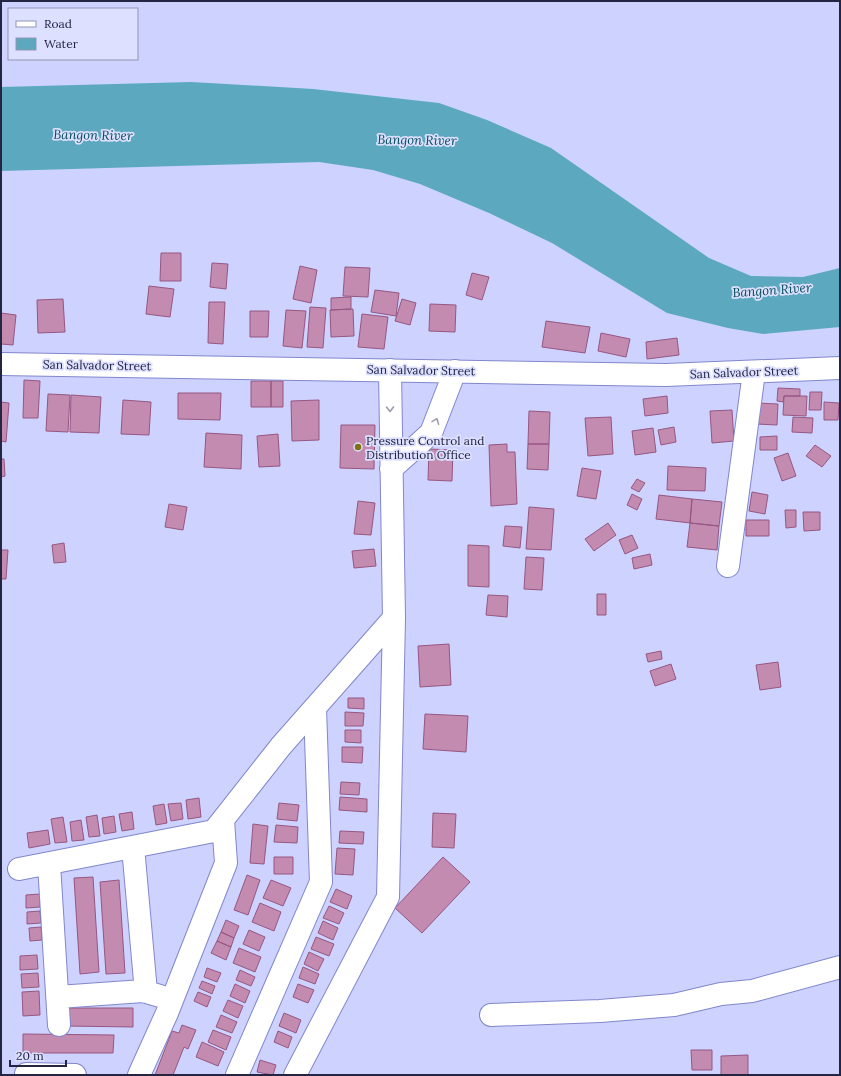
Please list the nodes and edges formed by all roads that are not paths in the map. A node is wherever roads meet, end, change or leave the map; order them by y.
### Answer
1 (1, 364) edge
2 (840, 368) edge
3 (390, 370) junction
4 (454, 371) junction
5 (754, 372) junction
6 (391, 469) junction
7 (728, 566) dead end
8 (394, 618) junction
9 (315, 708) junction
10 (223, 820) junction
11 (133, 847) junction
12 (48, 864) junction
13 (19, 869) dead end
14 (840, 967) edge
15 (146, 992) junction
16 (58, 997) junction
17 (172, 1000) junction
18 (491, 1015) dead end
19 (59, 1026) dead end
20 (26, 1074) edge
21 (75, 1075) edge
22 (139, 1075) edge
23 (237, 1075) edge
24 (295, 1075) edge

1 - 3 main road, San Salvador Street
2 - 5 main road, San Salvador Street
3 - 4 main road, San Salvador Street
3 -> 6 main road
4 - 5 main road, San Salvador Street
6 -> 4 main road
5 - 7 main road
6 - 8 main road
8 - 9 main road
8 - 24 main road
9 - 10 main road
9 - 23 main road
10 - 11 main road
10 - 17 main road
11 - 12 main road
11 - 15 main road
12 - 13 main road
12 - 16 main road
14 - 18 main road
15 - 16 main road
15 - 17 main road
16 - 19 main road
17 - 22 main road
20 - 21 main road

